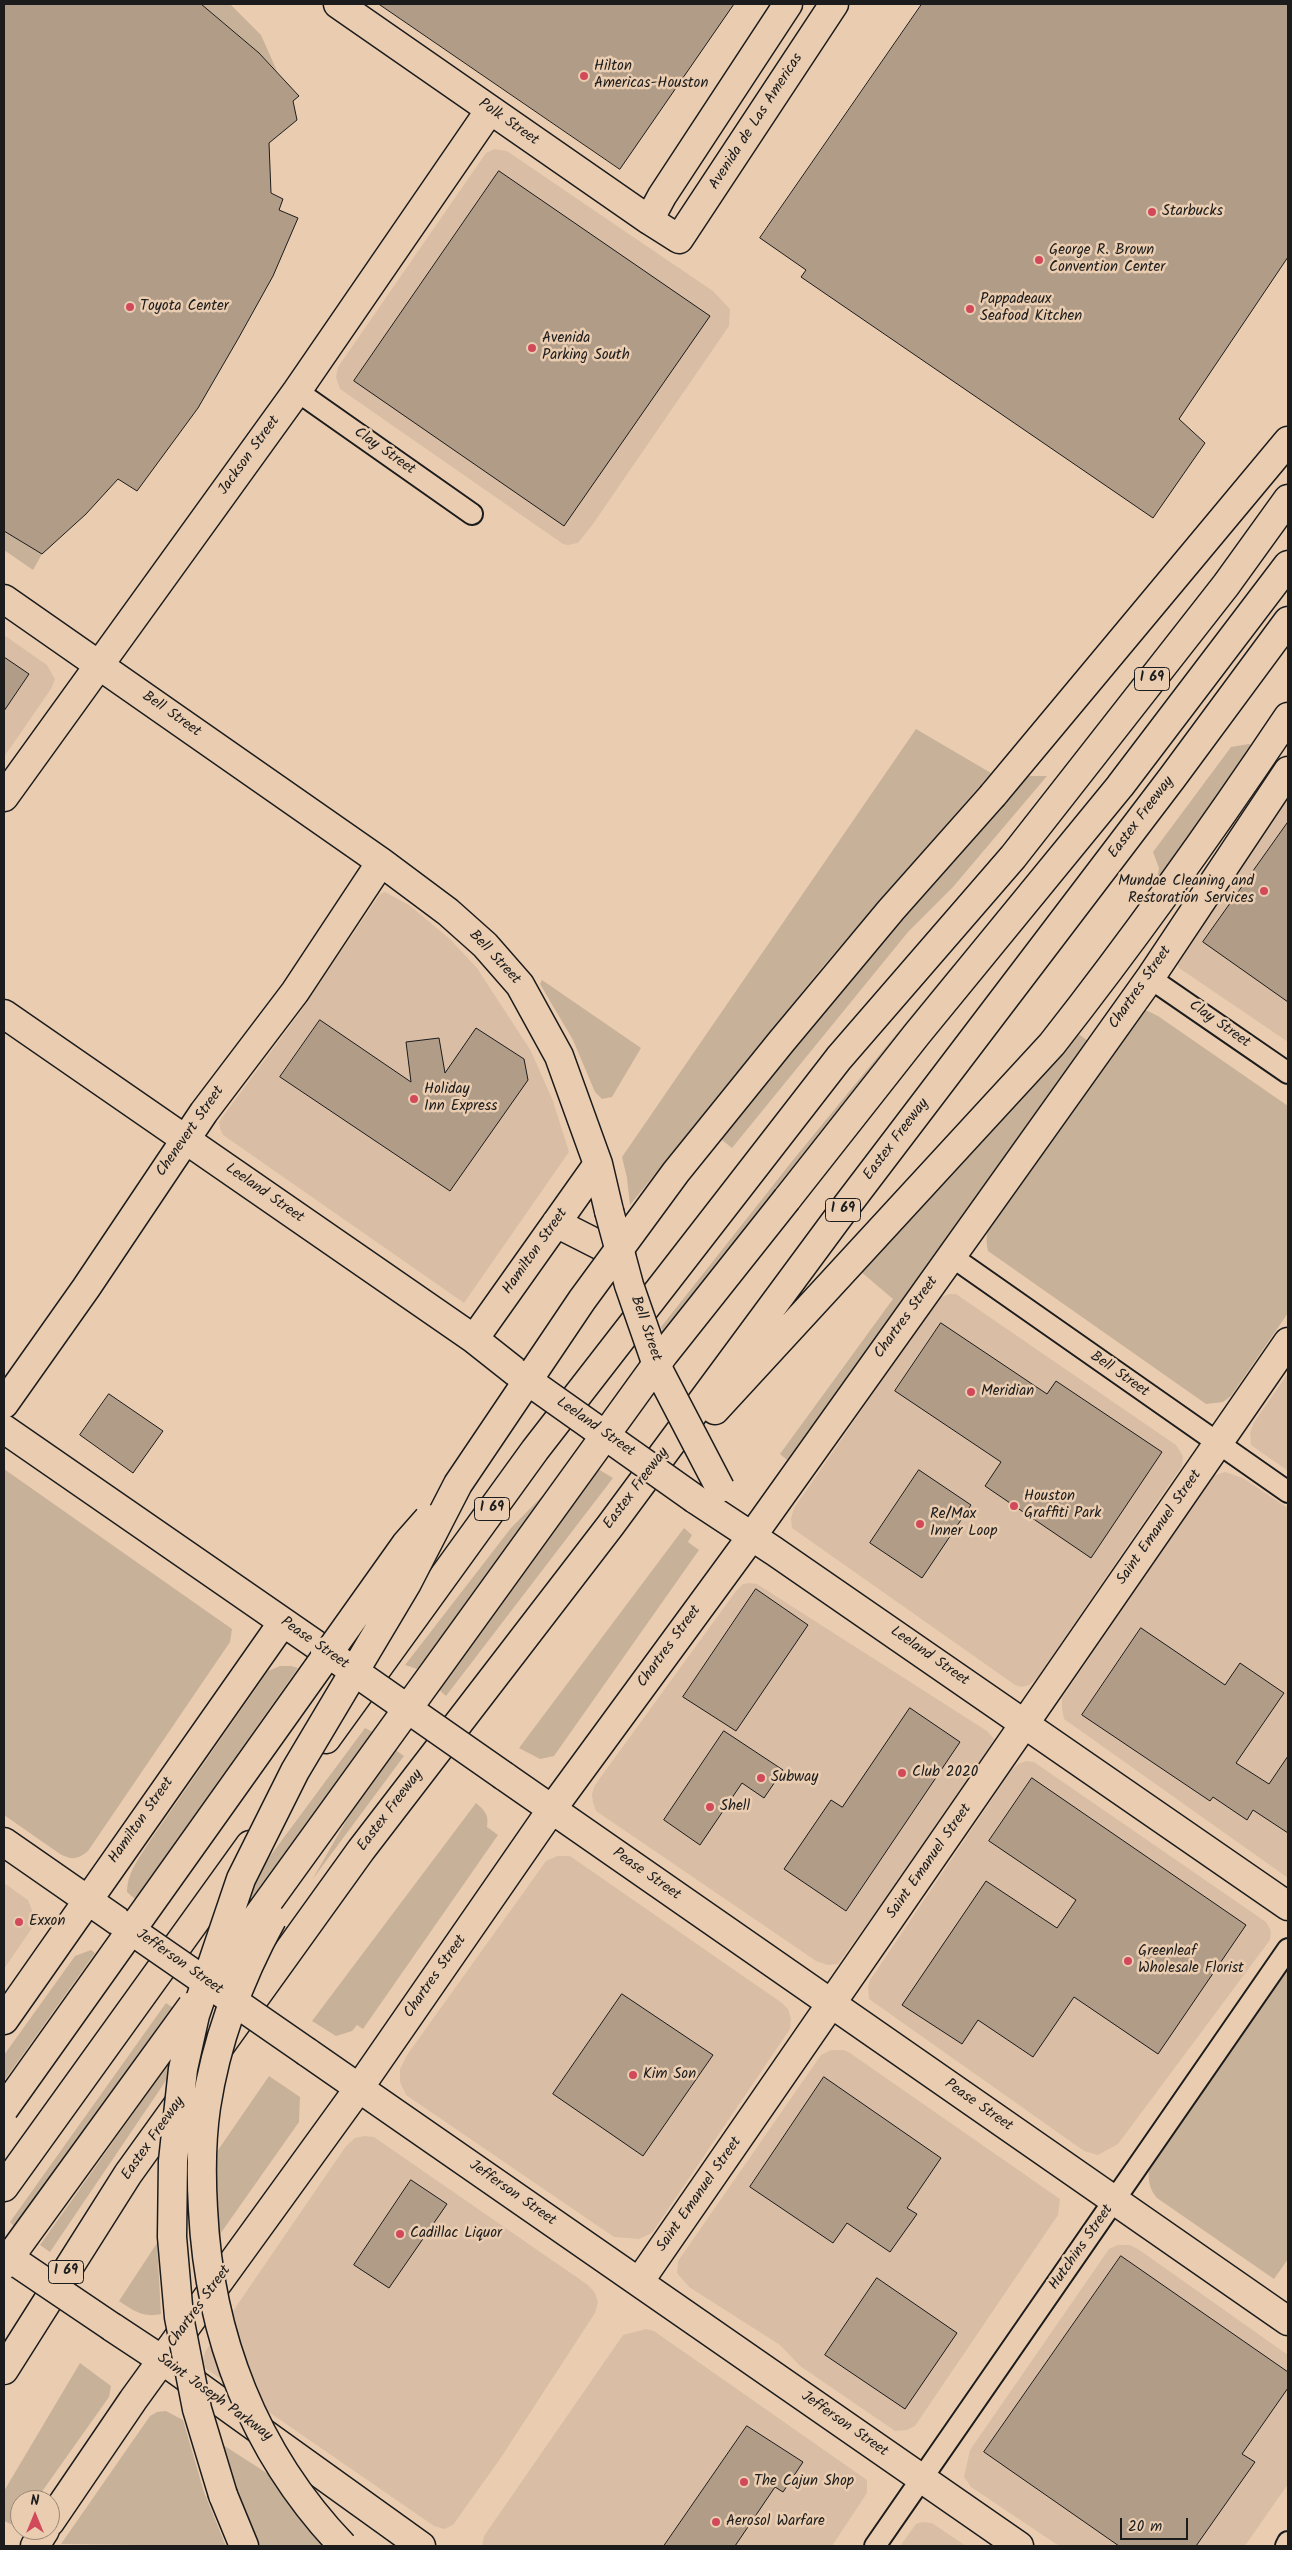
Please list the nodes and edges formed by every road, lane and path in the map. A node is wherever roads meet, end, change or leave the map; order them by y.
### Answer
1 (338, 4) edge
2 (788, 4) edge
3 (834, 4) edge
4 (490, 110) junction
5 (649, 220) junction
6 (680, 239) joint
7 (296, 391) junction
8 (1288, 441) edge
9 (1288, 499) edge
10 (472, 514) dead end
11 (1288, 565) edge
12 (4, 600) edge
13 (1288, 621) edge
14 (99, 664) junction
15 (1288, 717) edge
16 (1287, 775) edge
17 (4, 797) edge
18 (381, 862) junction
19 (1150, 978) junction
20 (4, 1014) edge
21 (1288, 1073) edge
22 (184, 1139) junction
23 (598, 1164) junction
24 (556, 1223) junction
25 (621, 1256) junction
26 (951, 1256) junction
27 (474, 1339) junction
28 (1288, 1342) edge
29 (4, 1404) edge
30 (4, 1429) edge
31 (1218, 1443) junction
32 (458, 1484) junction
33 (1288, 1492) edge
34 (610, 1526) junction
35 (752, 1536) junction
36 (283, 1622) junction
37 (1025, 1724) junction
38 (552, 1809) junction
39 (323, 1826) junction
40 (4, 1842) edge
41 (87, 1899) junction
42 (1288, 1906) edge
43 (1288, 1949) edge
44 (831, 2004) junction
45 (4, 2020) edge
46 (359, 2088) junction
47 (4, 2109) edge
48 (4, 2187) edge
49 (1114, 2201) junction
50 (4, 2254) edge
51 (4, 2265) edge
52 (639, 2282) junction
53 (1288, 2321) edge
54 (162, 2360) junction
55 (4, 2370) edge
56 (922, 2479) junction
57 (60, 2508) edge
58 (1288, 2542) edge
59 (244, 2546) edge
60 (343, 2546) edge
61 (421, 2546) edge
62 (875, 2546) edge
63 (1019, 2546) edge
64 (1286, 2546) edge

1 - 4 main road, Polk Street
2 - 5 main road
3 - 6 main road, Avenida de Las Americas
4 - 5 main road, Polk Street
4 - 7 main road, Jackson Street
5 - 6 main road, Polk Street
7 - 10 street, Clay Street
7 - 14 main road, Jackson Street
8 - 32 main road, bridge
9 - 48 main road, I 69
11 - 39 main road, bridge
12 - 14 main road, Bell Street
13 - 34 main road, Eastex Freeway / I 69
14 - 17 main road, Jackson Street
14 - 18 main road, Bell Street
15 - 34 main road
16 - 19 main road, Chartres Street
18 - 22 main road, Chenevert Street
18 - 23 main road, Bell Street
19 - 21 street, Clay Street
19 - 26 main road, Chartres Street
20 - 22 main road, Leeland Street
22 - 27 main road, Leeland Street
22 - 29 main road, Chenevert Street
23 - 24 main road, Hamilton Street
23 - 25 main road, Bell Street, bridge
24 - 25 main road
24 - 27 main road, Hamilton Street
25 - 35 main road, Bell Street, bridge
26 - 31 street, Bell Street
26 - 35 main road, Chartres Street
27 - 35 main road, Leeland Street, bridge
28 - 31 main road, Saint Emanuel Street
30 - 36 main road, Pease Street
31 - 33 street, Bell Street
31 - 37 main road, Saint Emanuel Street
32 - 47 main road, bridge
32 - 59 main road, bridge
34 - 55 main road, Eastex Freeway / I 69
35 - 37 main road, Leeland Street
35 - 38 main road, Chartres Street
36 - 38 main road, Pease Street, bridge
36 - 41 main road, Hamilton Street
37 - 42 main road, Leeland Street
37 - 44 main road, Saint Emanuel Street
38 - 44 main road, Pease Street
38 - 46 main road, Chartres Street
39 - 51 main road, bridge
39 - 60 main road, bridge
40 - 41 main road, Jefferson Street
41 - 45 main road, Hamilton Street
41 - 46 main road, Jefferson Street, bridge
43 - 49 street, Hutchins Street
44 - 49 main road, Pease Street
44 - 52 main road, Saint Emanuel Street
46 - 52 main road, Jefferson Street
46 - 54 main road, Chartres Street
49 - 53 main road, Pease Street
49 - 56 street, Hutchins Street
50 - 54 main road, Saint Joseph Parkway, bridge
52 - 56 main road, Jefferson Street
54 - 57 main road, Chartres Street
54 - 61 main road, Saint Joseph Parkway
56 - 62 street, Hutchins Street
56 - 63 main road, Jefferson Street
58 - 64 street

